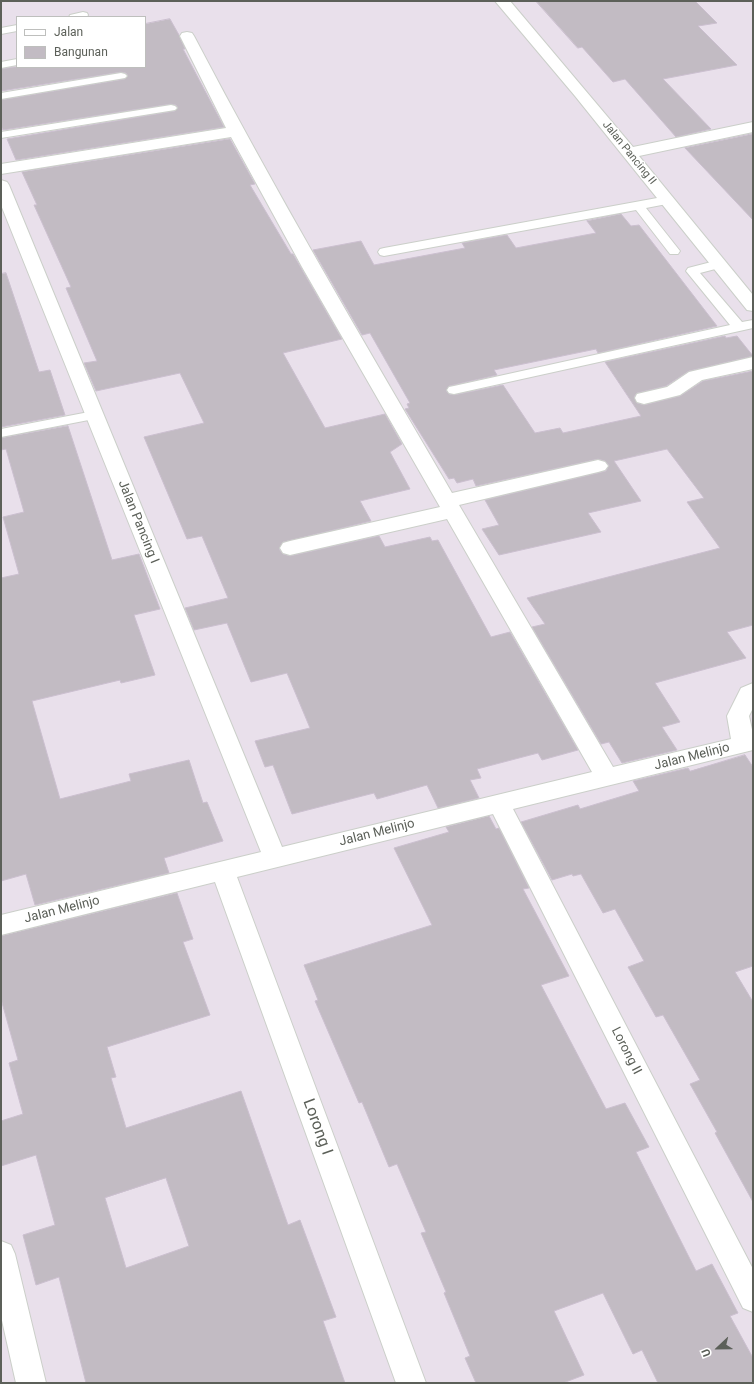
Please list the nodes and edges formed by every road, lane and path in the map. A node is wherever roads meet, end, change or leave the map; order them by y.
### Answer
1 (502, 1) edge
2 (16, 28) edge
3 (1, 31) edge
4 (186, 36) dead end
5 (16, 62) edge
6 (1, 65) edge
7 (121, 76) dead end
8 (1, 96) edge
9 (171, 108) dead end
10 (753, 127) edge
11 (236, 131) junction
12 (1, 135) edge
13 (629, 153) junction
14 (1, 169) edge
15 (1, 185) edge
16 (668, 200) junction
17 (639, 206) junction
18 (674, 251) dead end
19 (384, 252) dead end
20 (719, 264) junction
21 (753, 306) edge
22 (753, 324) edge
23 (739, 327) junction
24 (753, 363) edge
25 (454, 390) dead end
26 (644, 398) dead end
27 (94, 415) junction
28 (1, 434) edge
29 (598, 466) dead end
30 (450, 506) junction
31 (290, 548) dead end
32 (753, 691) edge
33 (748, 744) edge
34 (607, 778) junction
35 (499, 804) junction
36 (275, 858) junction
37 (223, 871) junction
38 (1, 924) edge
39 (1, 1254) edge
40 (753, 1298) edge
41 (31, 1383) edge
42 (411, 1383) edge

1 - 13 street, Jalan Pancing II
2 - 3 lane
4 - 11 street
5 - 6 lane
7 - 8 lane
9 - 12 lane
10 - 13 street
11 - 14 street
11 - 30 street
13 - 16 street, Jalan Pancing II
15 - 27 street, Jalan Pancing I
16 - 17 lane
16 - 20 street, Jalan Pancing II
17 - 18 lane
17 - 19 lane
20 - 21 street, Jalan Pancing II
20 - 23 lane
22 - 23 lane
23 - 25 lane
24 - 26 street
27 - 28 lane
27 - 36 street, Jalan Pancing I
29 - 30 street
30 - 31 street
30 - 34 street
32 - 33 street
33 - 34 street, Jalan Melinjo
34 - 35 street, Jalan Melinjo
35 - 36 street, Jalan Melinjo
35 - 40 street, Lorong II
36 - 37 street, Jalan Melinjo
37 - 38 street, Jalan Melinjo
37 - 42 street, Lorong I
39 - 41 street

